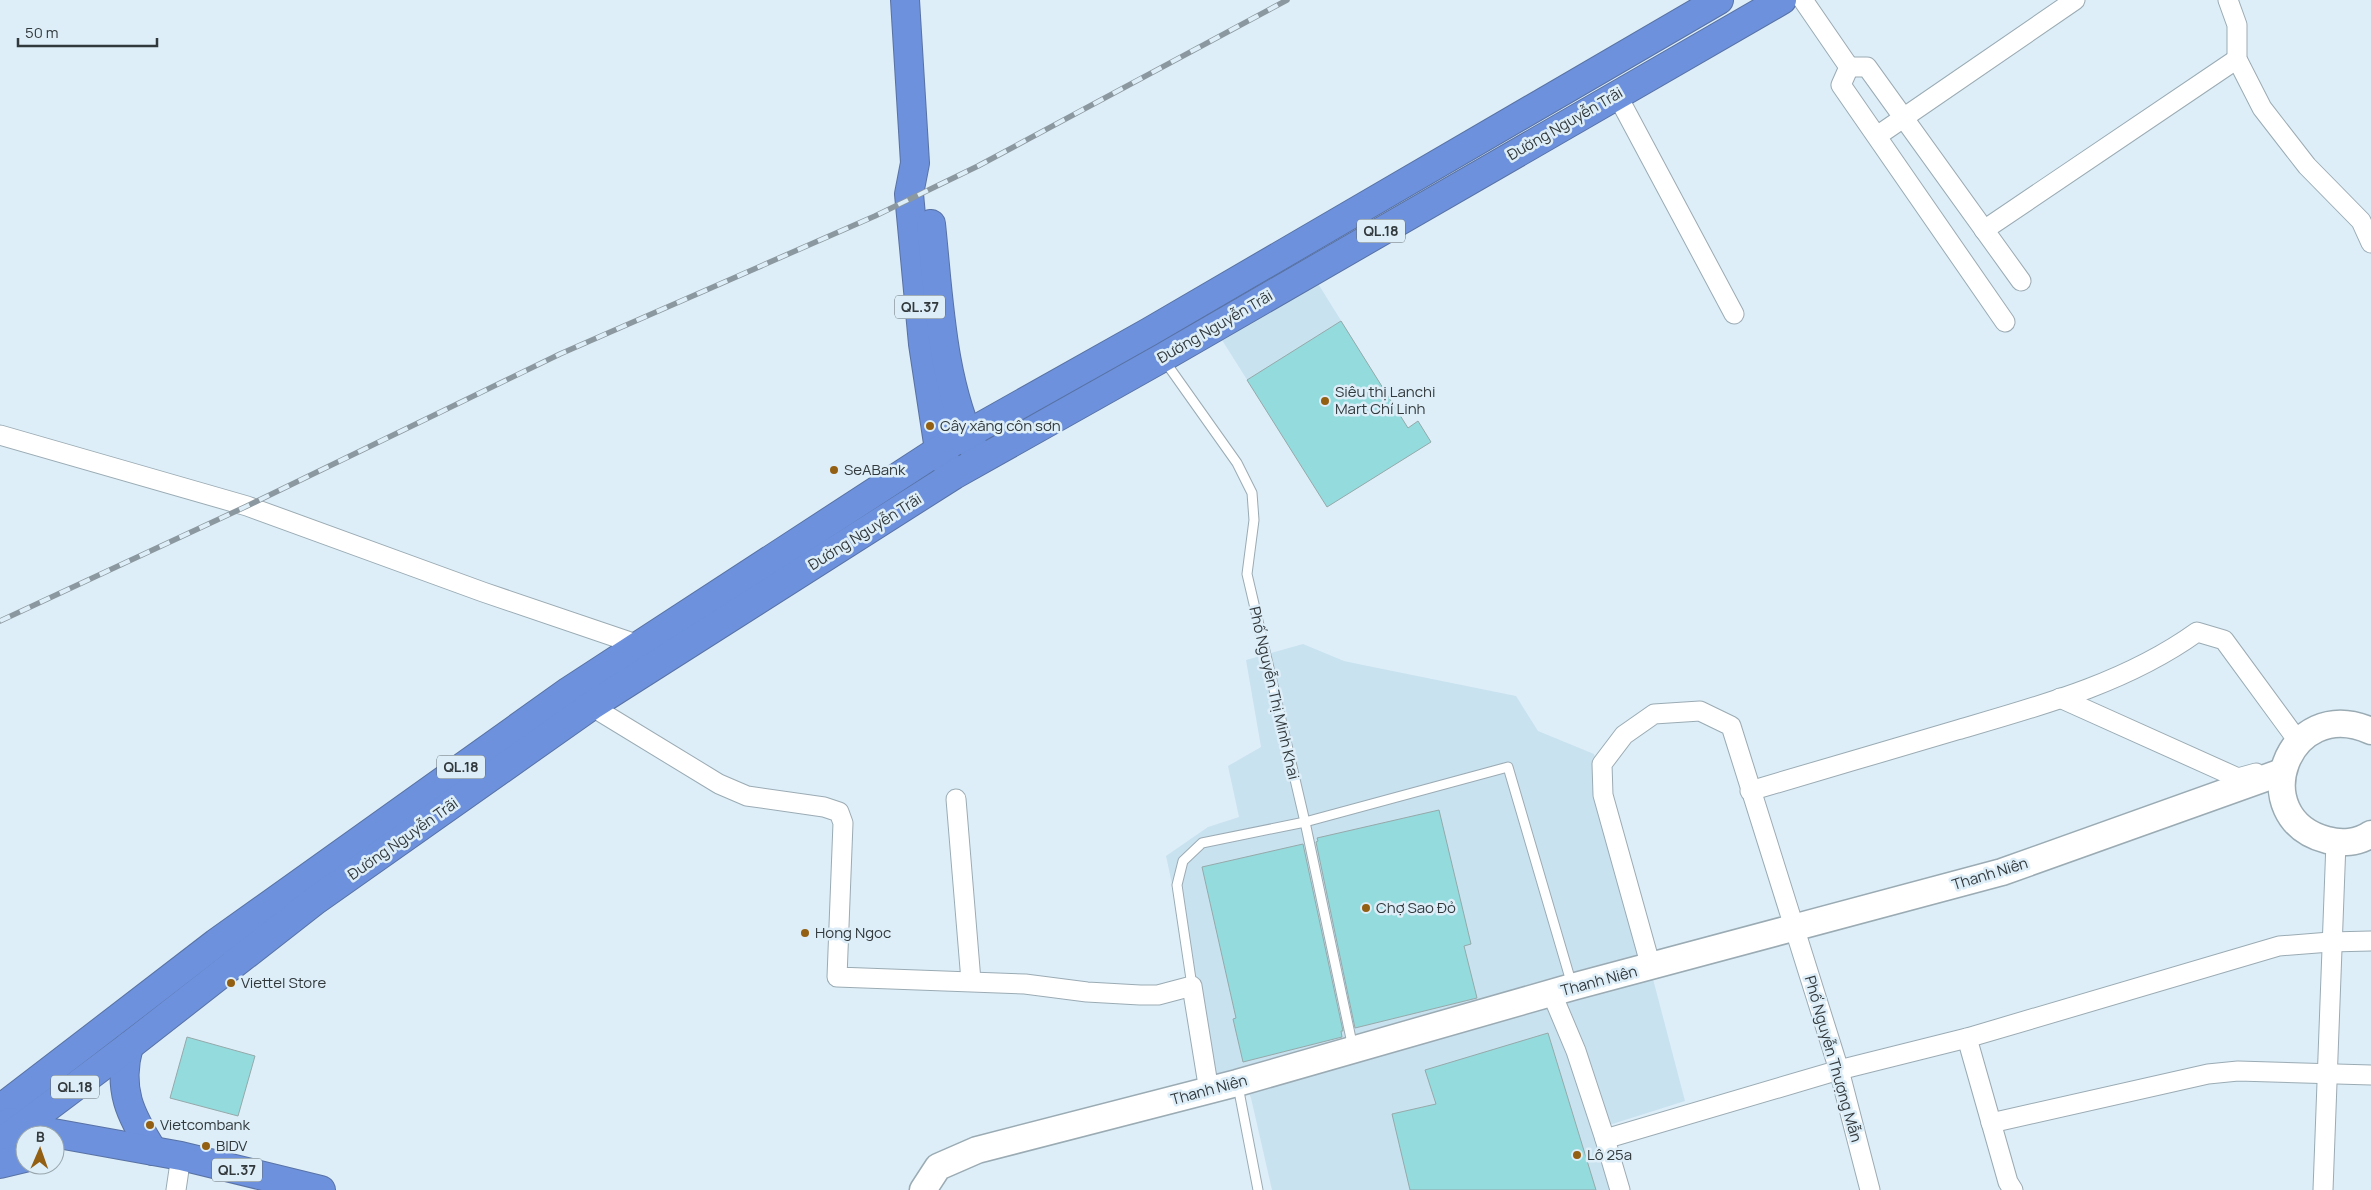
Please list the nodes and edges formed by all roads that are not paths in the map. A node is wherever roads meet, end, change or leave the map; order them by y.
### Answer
1 (905, 0) edge
2 (1719, 0) edge
3 (1782, 0) edge
4 (1803, 0) edge
5 (2075, 0) edge
6 (2228, 0) edge
7 (2237, 59) junction
8 (1849, 67) junction
9 (1617, 95) junction
10 (1904, 118) junction
11 (1877, 136) junction
12 (915, 163) junction
13 (1984, 230) junction
14 (2371, 243) edge
15 (2021, 281) dead end
16 (1734, 314) dead end
17 (2005, 322) dead end
18 (1149, 332) junction
19 (1162, 358) junction
20 (0, 435) edge
21 (967, 435) junction
22 (939, 450) junction
23 (980, 460) junction
24 (954, 475) junction
25 (639, 645) junction
26 (580, 698) junction
27 (2060, 698) junction
28 (2371, 731) edge
29 (2298, 741) junction
30 (2282, 769) junction
31 (1750, 791) junction
32 (956, 799) dead end
33 (1305, 822) junction
34 (2371, 834) edge
35 (2336, 842) junction
36 (1794, 928) junction
37 (2371, 941) edge
38 (2330, 942) junction
39 (1651, 967) junction
40 (971, 981) junction
41 (1192, 986) junction
42 (1562, 990) junction
43 (1967, 1038) junction
44 (129, 1046) junction
45 (1354, 1050) junction
46 (1839, 1070) junction
47 (2326, 1072) junction
48 (2371, 1074) edge
49 (1237, 1083) junction
50 (1209, 1091) junction
51 (1991, 1123) junction
52 (5, 1124) edge
53 (1605, 1139) junction
54 (127, 1146) junction
55 (153, 1151) junction
56 (65, 1152) edge
57 (182, 1156) junction
58 (15, 1160) edge
59 (0, 1164) edge
60 (176, 1190) edge
61 (321, 1190) edge
62 (923, 1190) edge
63 (1258, 1190) edge
64 (1620, 1190) edge
65 (1870, 1190) edge
66 (2013, 1190) edge
67 (2323, 1190) edge

1 - 12 highway, QL.37
2 - 18 highway, Đường Nguyễn Trãi / QL.18
3 - 9 highway, Đường Nguyễn Trãi / QL.18
4 - 8 street
5 - 10 street
6 - 7 street
7 - 13 street
7 - 14 street
8 - 10 street
8 - 11 street
9 - 16 street
9 - 19 highway, Đường Nguyễn Trãi / QL.18
10 - 11 street
10 - 13 street
11 - 17 street
12 - 21 highway, QL.37
12 - 22 highway, QL.37
13 - 15 street
18 - 19 highway
18 - 21 highway, Đường Nguyễn Trãi / QL.18
19 - 23 highway, Đường Nguyễn Trãi / QL.18
19 - 33 lane, Phố Nguyễn Thị Minh Khai
20 - 25 street
21 - 22 highway, Đường Nguyễn Trãi / QL.18
21 - 23 highway, QL.37
22 - 24 highway, QL.37
22 - 25 highway, Đường Nguyễn Trãi / QL.18
23 - 24 highway, Đường Nguyễn Trãi / QL.18
24 - 26 highway, Đường Nguyễn Trãi / QL.18
25 - 26 highway, Đường Nguyễn Trãi / QL.18
26 - 40 street
26 - 44 highway, Đường Nguyễn Trãi / QL.18
26 - 52 highway, Đường Nguyễn Trãi / QL.18
27 - 29 street
27 - 30 street
27 - 31 street
28 - 29 street
29 - 30 street
30 - 35 street
30 - 36 street, Thanh Niên
31 - 36 street, Phố Nguyễn Thượng Mẫn
31 - 39 street, Phố Nguyễn Thượng Mẫn
32 - 40 street
33 - 41 lane
33 - 42 lane
33 - 45 lane, Phố Nguyễn Thị Minh Khai
34 - 35 street
35 - 38 street
36 - 39 street, Thanh Niên
36 - 46 street, Phố Nguyễn Thượng Mẫn
37 - 38 street
38 - 43 street
38 - 47 street
39 - 42 street, Thanh Niên
40 - 41 street
41 - 50 street
42 - 45 street, Thanh Niên
42 - 53 street
43 - 46 street
43 - 51 street
44 - 52 highway, Đường Nguyễn Trãi / QL.18
44 - 55 highway
45 - 49 street, Thanh Niên
46 - 53 street
46 - 65 street, Phố Nguyễn Thượng Mẫn
47 - 48 street
47 - 51 street
47 - 67 street
49 - 50 street, Thanh Niên
49 - 63 lane
50 - 62 street, Thanh Niên
51 - 66 street
52 - 54 highway, QL.37
53 - 64 street
54 - 55 highway, QL.37
54 - 56 highway
55 - 57 highway, QL.37
57 - 60 street
57 - 61 highway, QL.37
58 - 59 highway

